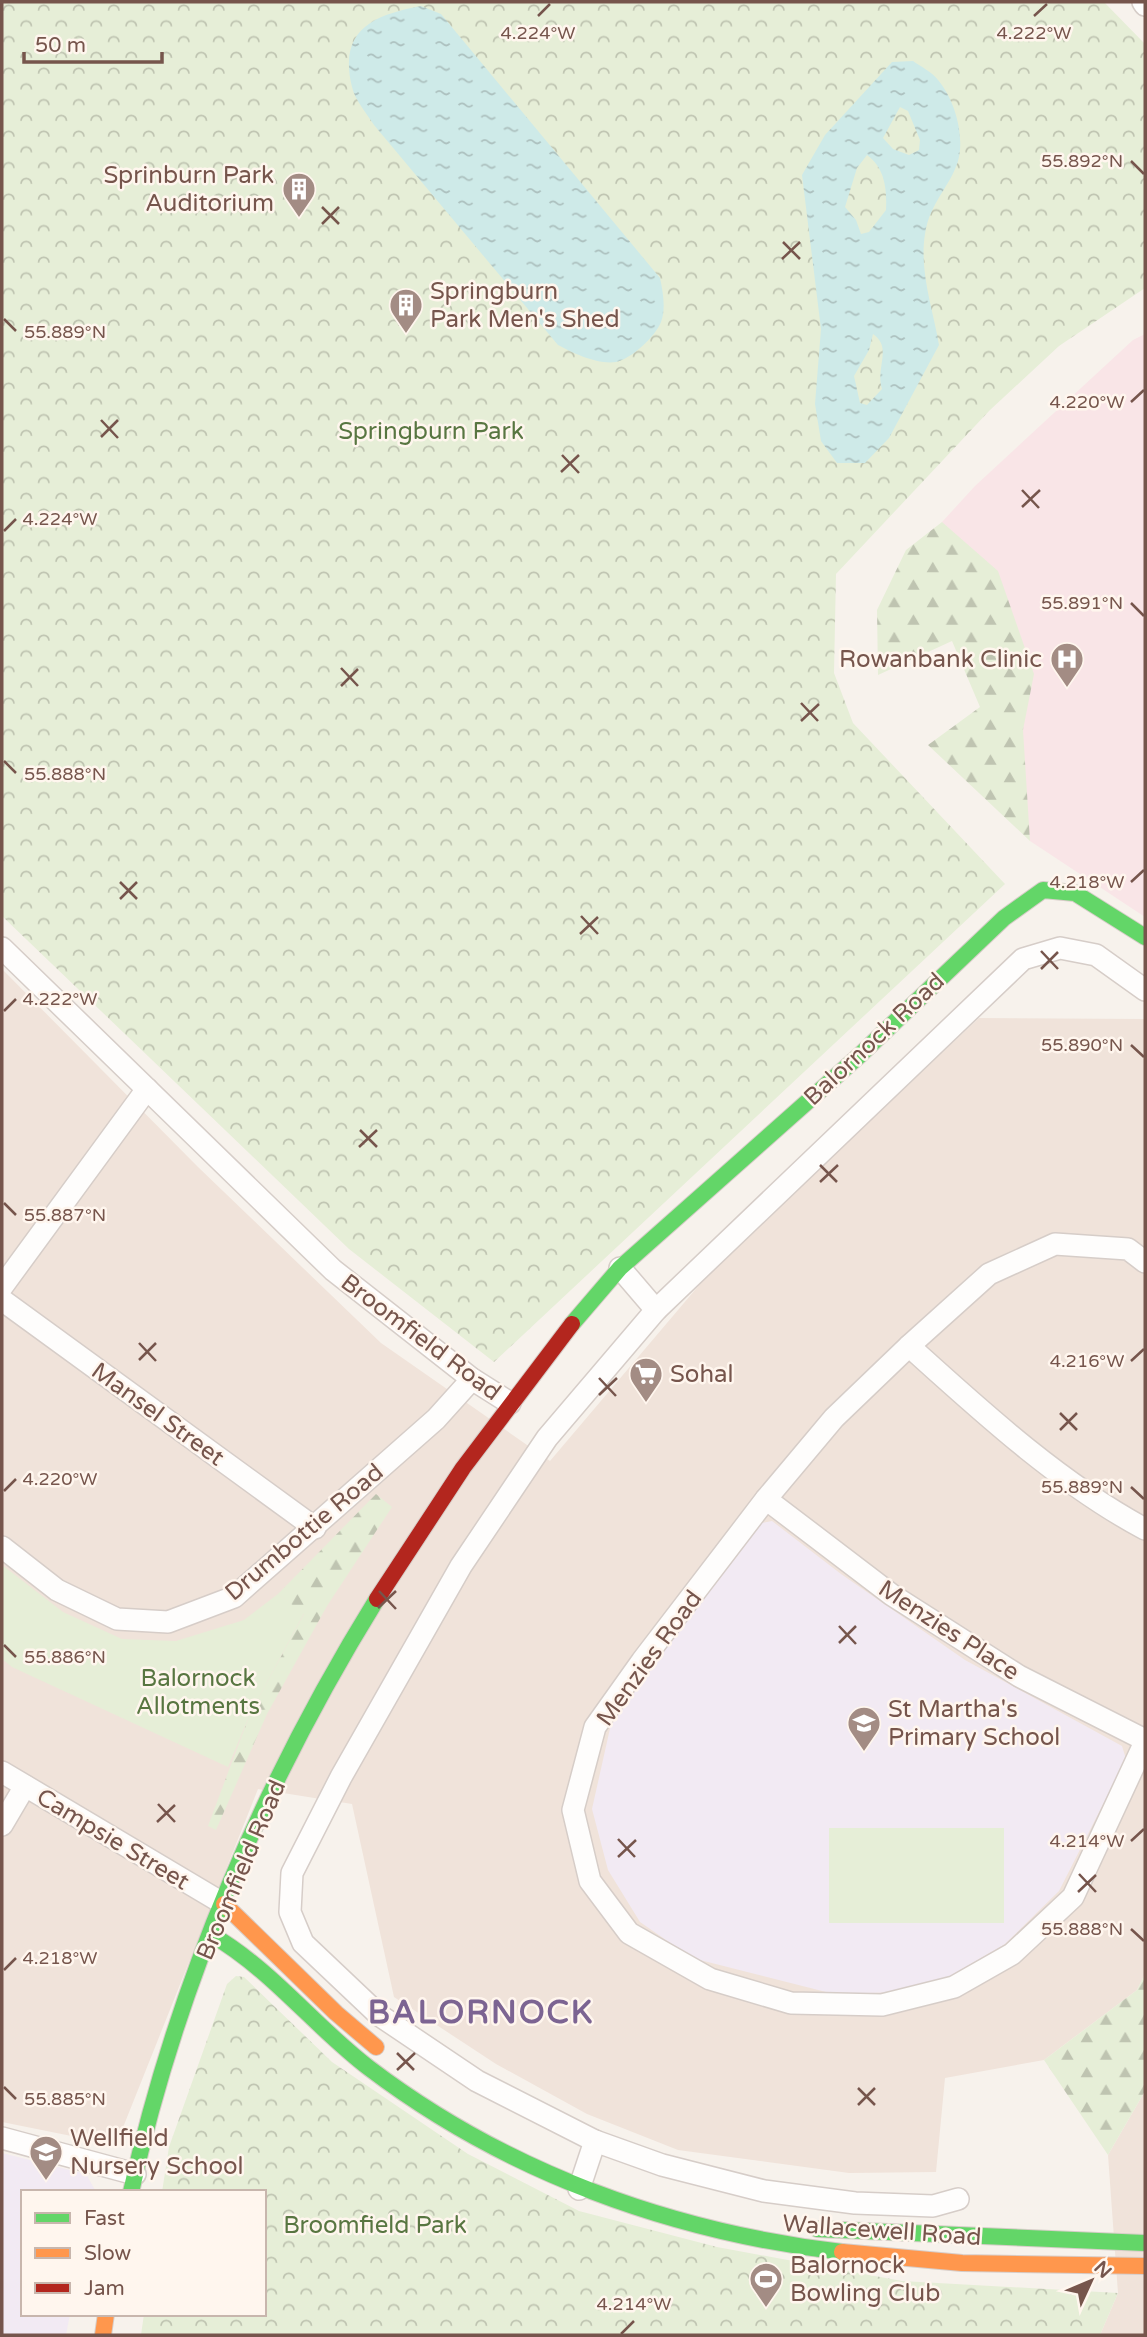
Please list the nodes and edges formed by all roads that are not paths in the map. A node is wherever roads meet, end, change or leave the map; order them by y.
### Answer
1 (1145, 937) edge
2 (2, 948) edge
3 (1145, 990) edge
4 (147, 1089) junction
5 (1145, 1262) edge
6 (620, 1268) junction
7 (2, 1287) edge
8 (2, 1300) edge
9 (656, 1310) junction
10 (909, 1346) junction
11 (472, 1379) junction
12 (510, 1403) junction
13 (547, 1438) joint
14 (766, 1499) junction
15 (315, 1528) junction
16 (1145, 1529) edge
17 (2, 1547) edge
18 (1145, 1741) edge
19 (2, 1772) edge
20 (25, 1786) junction
21 (2, 1825) edge
22 (224, 1904) junction
23 (290, 1912) joint
24 (212, 1935) junction
25 (390, 2057) dead end
26 (2, 2138) edge
27 (595, 2141) junction
28 (584, 2175) junction
29 (133, 2183) edge
30 (658, 2196) dead end
31 (958, 2199) dead end
32 (682, 2203) dead end
33 (796, 2226) dead end
34 (1145, 2243) edge
35 (1145, 2266) edge
36 (106, 2316) edge
37 (103, 2335) edge

1 - 6 street, Balornock Road
2 - 4 street, Broomfield Road
3 - 9 street, Balornock Road
4 - 7 street
4 - 11 street, Broomfield Road
5 - 10 street, Menzies Road
6 - 9 street
6 - 12 street, Balornock Road
8 - 15 street, Mansel Street
9 - 13 street, Balornock Road
10 - 14 street, Menzies Road
10 - 16 street
11 - 12 street, Broomfield Road
11 - 15 street, Drumbottie Road
12 - 22 street, Broomfield Road
13 - 23 street, Broomfield Road
14 - 18 street, Menzies Place
14 - 18 street, Menzies Road
15 - 17 street, Drumbottie Road
19 - 20 street, Campsie Street
20 - 21 street
20 - 22 street, Campsie Street
22 - 24 street, Broomfield Road
22 - 25 street
23 - 27 street, Wallacewell Road
24 - 28 street, Wallacewell Road
24 - 29 street, Broomfield Road
26 - 29 street
27 - 28 street
27 - 31 street, Wallacewell Road
28 - 35 street, Wallacewell Road
30 - 32 street
33 - 34 street, Wallacewell Road
36 - 37 street

